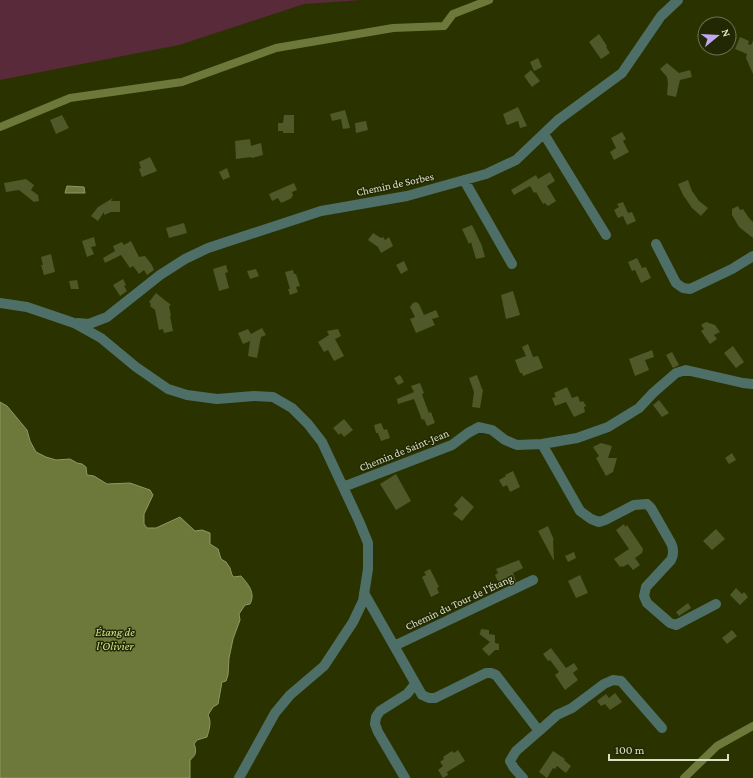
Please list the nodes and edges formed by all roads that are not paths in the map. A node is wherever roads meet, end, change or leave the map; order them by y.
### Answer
1 (678, 0) edge
2 (544, 134) junction
3 (464, 180) junction
4 (606, 235) dead end
5 (656, 244) dead end
6 (753, 256) edge
7 (512, 264) dead end
8 (0, 303) edge
9 (74, 323) junction
10 (753, 384) edge
11 (542, 444) junction
12 (343, 487) junction
13 (533, 580) dead end
14 (364, 593) junction
15 (716, 604) dead end
16 (394, 646) junction
17 (415, 684) junction
18 (662, 728) dead end
19 (539, 731) junction
20 (241, 777) edge
21 (405, 778) edge
22 (524, 778) edge

1 - 2 street, Chemin de Sorbes
2 - 3 street, Chemin de Sorbes
2 - 4 street
3 - 7 street
3 - 9 street, Chemin de Sorbes
5 - 6 street
8 - 9 street
9 - 12 street
10 - 11 street, Chemin de Saint-Jean
11 - 12 street, Chemin de Saint-Jean
11 - 15 street
12 - 14 street
13 - 16 street, Chemin du Tour de l'Étang
14 - 16 street
14 - 20 street
16 - 17 street
17 - 19 street
17 - 21 street
18 - 19 street
19 - 22 street

